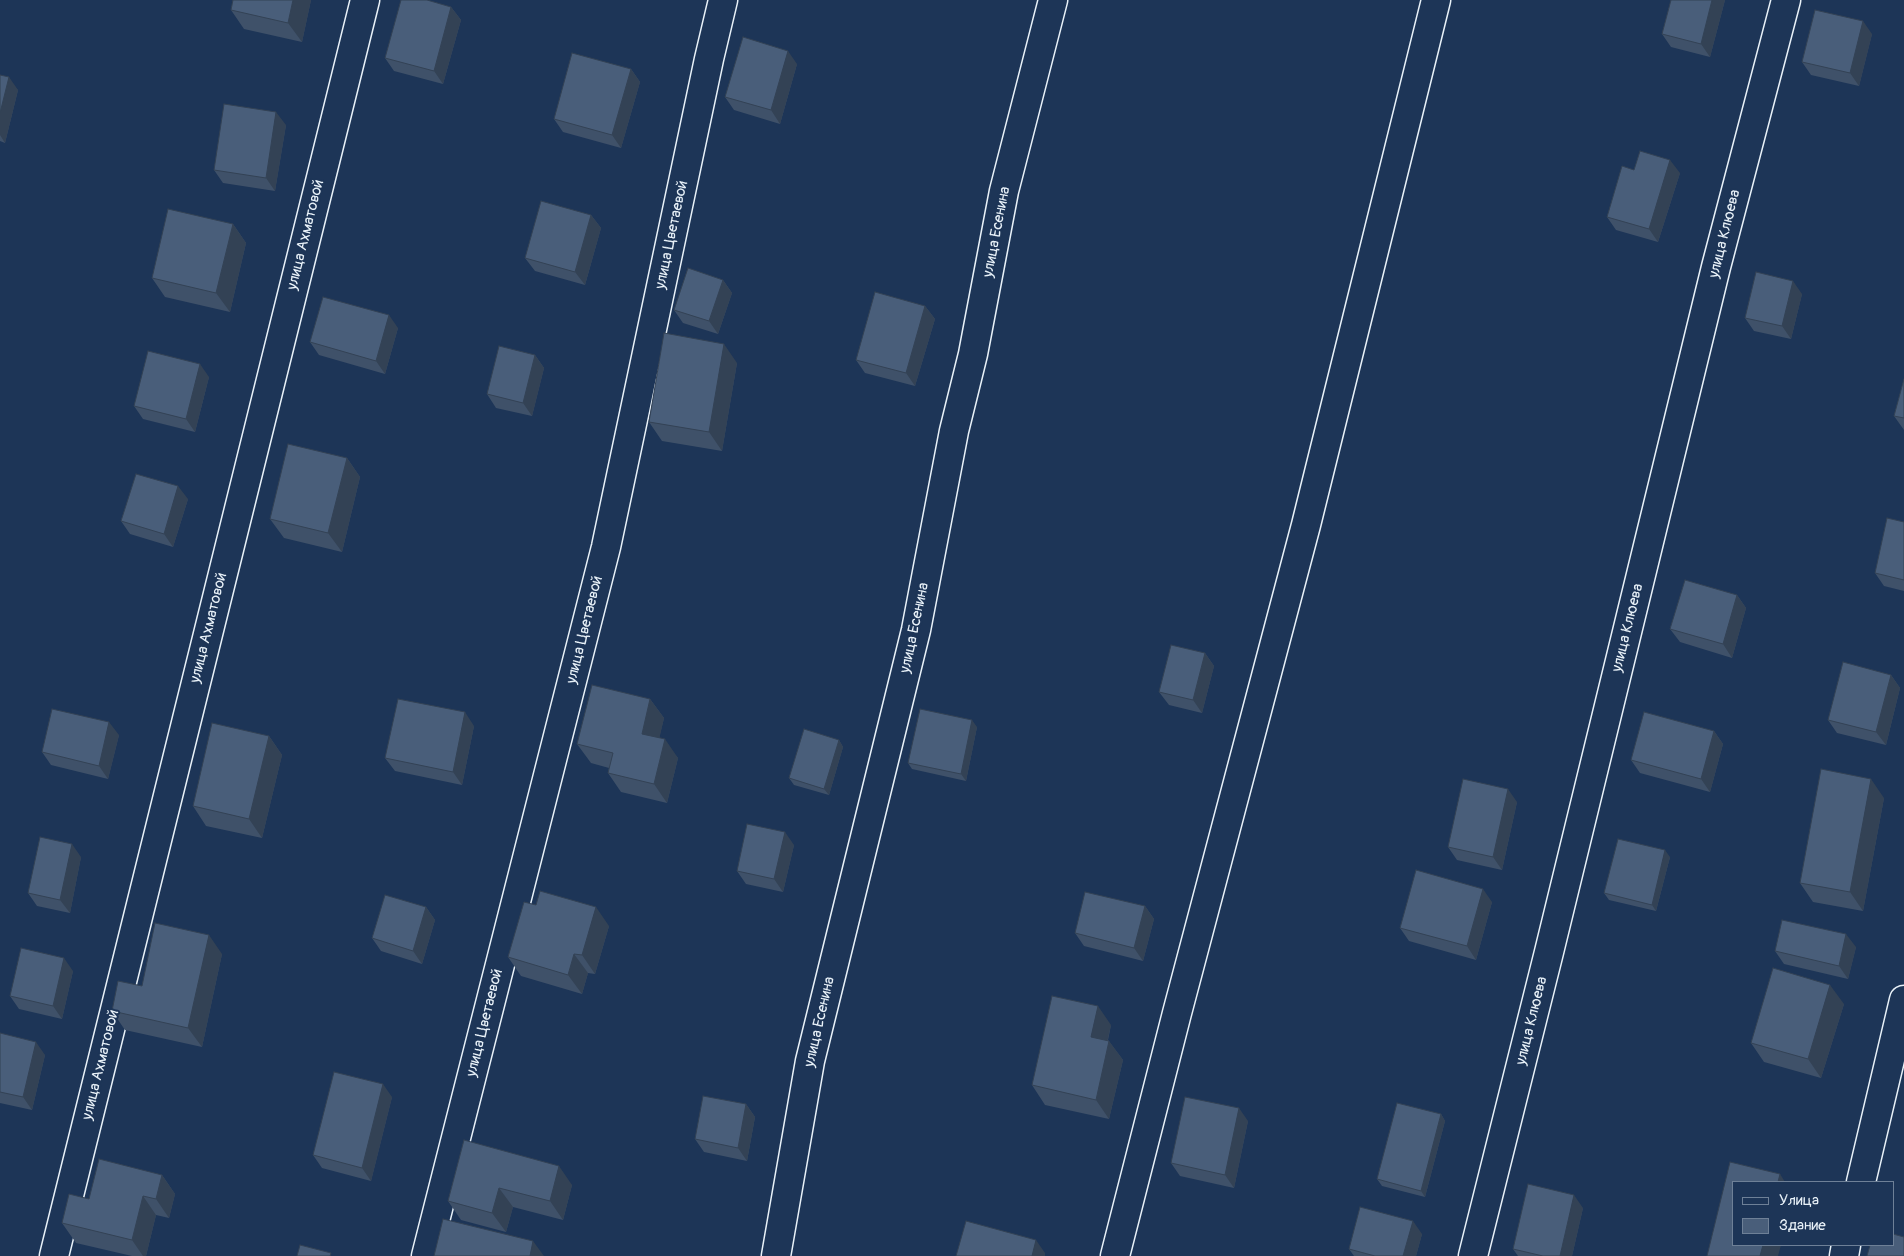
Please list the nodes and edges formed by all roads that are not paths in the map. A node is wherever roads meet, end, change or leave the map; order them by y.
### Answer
1 (365, 0) edge
2 (723, 0) edge
3 (1053, 0) edge
4 (1436, 0) edge
5 (1786, 0) edge
6 (1904, 1000) edge
7 (1861, 1181) edge
8 (54, 1256) edge
9 (426, 1256) edge
10 (776, 1256) edge
11 (1115, 1256) edge
12 (1473, 1256) edge

1 - 8 street, улица Ахматовой
2 - 9 street, улица Цветаевой
3 - 10 street, улица Есенина
4 - 11 street
5 - 12 street, улица Клюева
6 - 7 street

